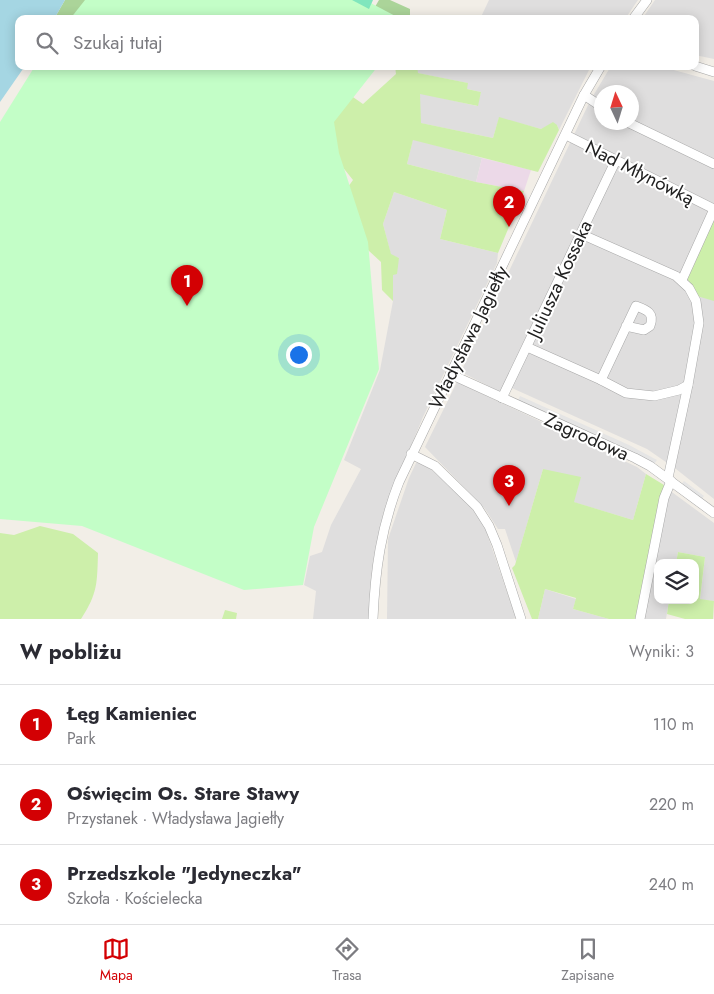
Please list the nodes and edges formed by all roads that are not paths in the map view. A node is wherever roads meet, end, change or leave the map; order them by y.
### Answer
1 (647, 0) edge
2 (637, 15) edge
3 (699, 67) edge
4 (599, 70) edge
5 (714, 72) edge
6 (584, 96) junction
7 (594, 102) edge
8 (639, 128) edge
9 (566, 135) junction
10 (616, 160) junction
11 (714, 164) edge
12 (714, 209) edge
13 (580, 234) junction
14 (682, 280) junction
15 (626, 326) dead end
16 (527, 347) junction
17 (450, 374) junction
18 (601, 380) junction
19 (688, 385) junction
20 (502, 398) junction
21 (411, 454) junction
22 (670, 480) junction
23 (714, 513) edge
24 (373, 619) edge
25 (521, 619) edge
26 (640, 619) edge

1 - 2 street
3 - 5 street
4 - 6 street, Władysława Jagiełły
6 - 7 street
6 - 9 street, Władysława Jagiełły
8 - 11 street
9 - 10 street, Nad Młynówką
9 - 17 street, Władysława Jagiełły
10 - 12 street, Nad Młynówką
10 - 13 street, Juliusza Kossaka
12 - 14 street
13 - 14 street
13 - 16 street, Juliusza Kossaka
14 - 19 street
15 - 18 street
16 - 18 street
16 - 20 street, Juliusza Kossaka
17 - 20 street, Zagrodowa
17 - 21 street, Władysława Jagiełły
18 - 19 street
19 - 22 street
20 - 22 street, Zagrodowa
21 - 24 street, Władysława Jagiełły
21 - 25 street
22 - 23 street, Zagrodowa
22 - 26 street

